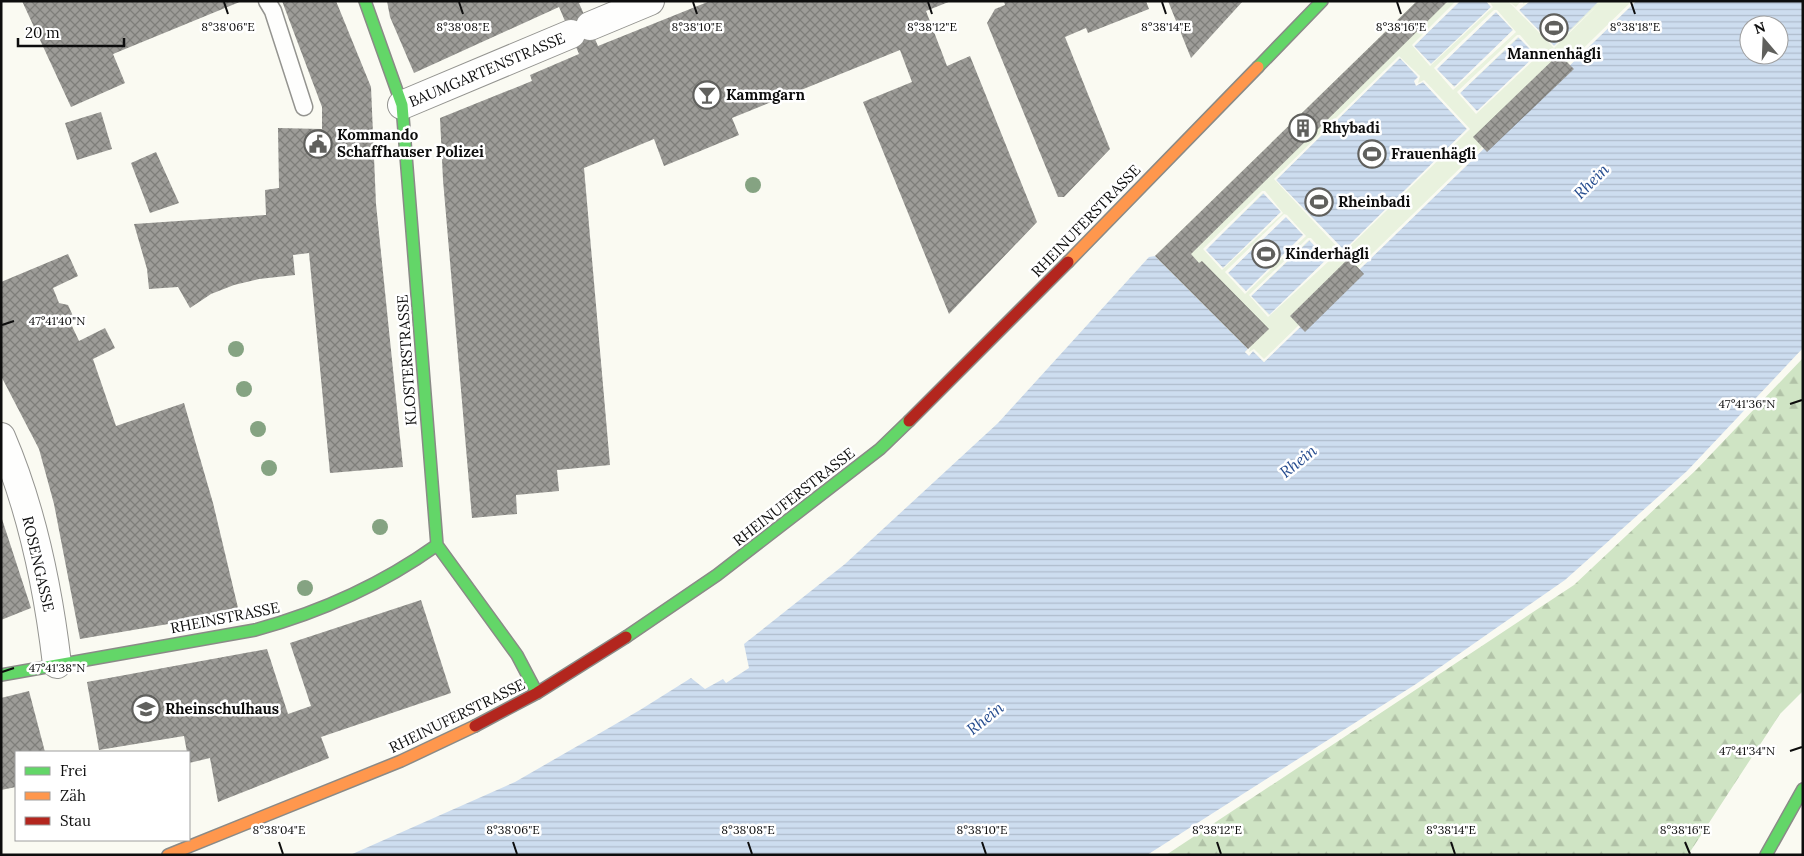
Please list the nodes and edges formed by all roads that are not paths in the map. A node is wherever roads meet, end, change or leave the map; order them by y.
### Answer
1 (267, 1) edge
2 (365, 1) edge
3 (650, 1) edge
4 (1322, 1) edge
5 (402, 105) junction
6 (304, 107) dead end
7 (1, 437) edge
8 (437, 545) junction
9 (57, 664) junction
10 (1, 675) edge
11 (537, 693) junction
12 (1803, 789) edge
13 (168, 855) edge
14 (1766, 855) edge

1 - 6 lane
2 - 5 main road, KLOSTERSTRASSE
3 - 5 street, BAUMGARTENSTRASSE
4 - 11 main road, RHEINUFERSTRASSE
5 - 8 main road, KLOSTERSTRASSE
7 - 9 street, ROSENGASSE
8 - 9 main road, RHEINSTRASSE
8 - 11 main road
9 - 10 main road, RHEINSTRASSE
11 - 13 main road, RHEINUFERSTRASSE
12 - 14 main road

